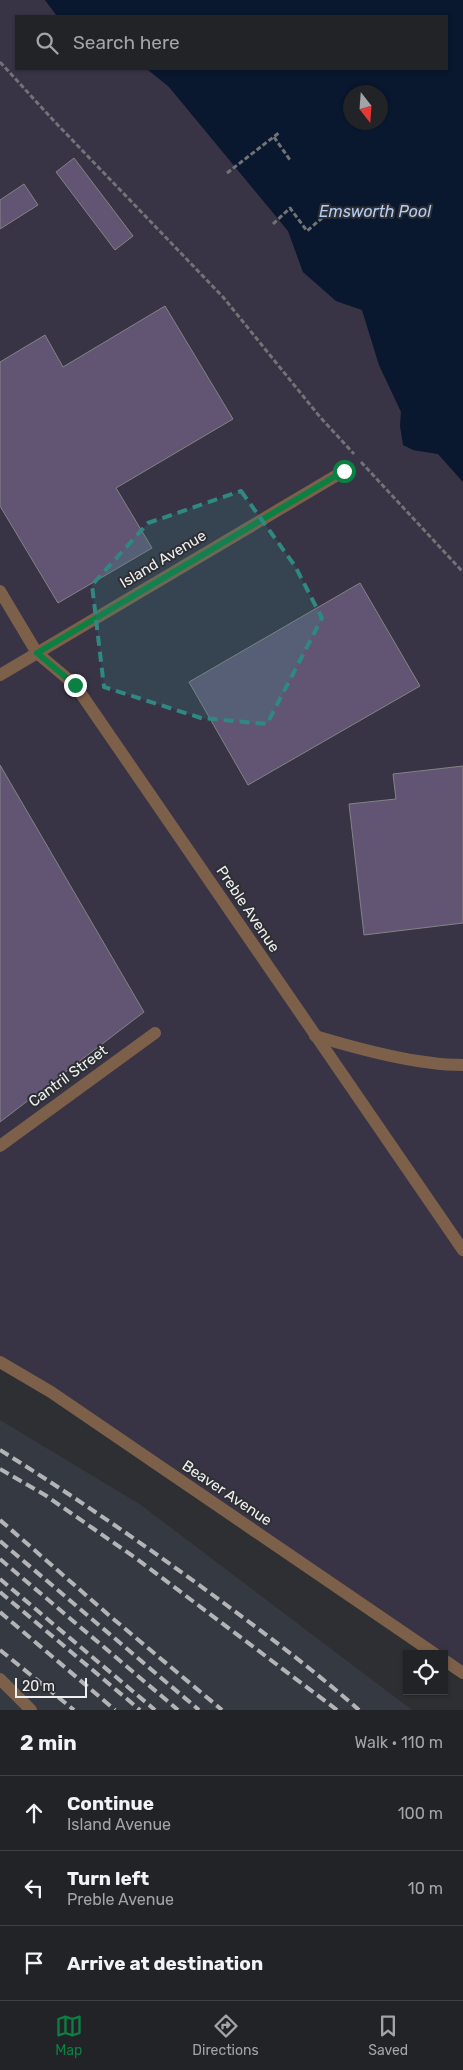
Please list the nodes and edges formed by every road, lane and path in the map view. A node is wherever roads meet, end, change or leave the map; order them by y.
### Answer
1 (0, 62) edge
2 (280, 132) dead end
3 (274, 137) junction
4 (290, 160) dead end
5 (227, 173) dead end
6 (322, 218) dead end
7 (272, 224) dead end
8 (344, 471) dead end
9 (463, 572) edge
10 (0, 591) edge
11 (37, 653) junction
12 (0, 675) edge
13 (155, 1033) dead end
14 (316, 1036) junction
15 (463, 1064) edge
16 (0, 1146) edge
17 (463, 1250) edge
18 (0, 1362) edge
19 (429, 1650) edge
20 (448, 1663) edge
21 (463, 1673) edge
22 (0, 1679) edge
23 (31, 1710) edge

1 - 9 path
2 - 3 path
3 - 4 path
3 - 5 path
6 - 7 path
8 - 11 street, Island Avenue
10 - 11 street, Preble Avenue
11 - 12 street, Island Avenue
11 - 14 street, Preble Avenue
13 - 16 street, Cantril Street
14 - 15 street
14 - 17 street, Preble Avenue
18 - 19 street, Beaver Avenue
20 - 21 street
22 - 23 street

